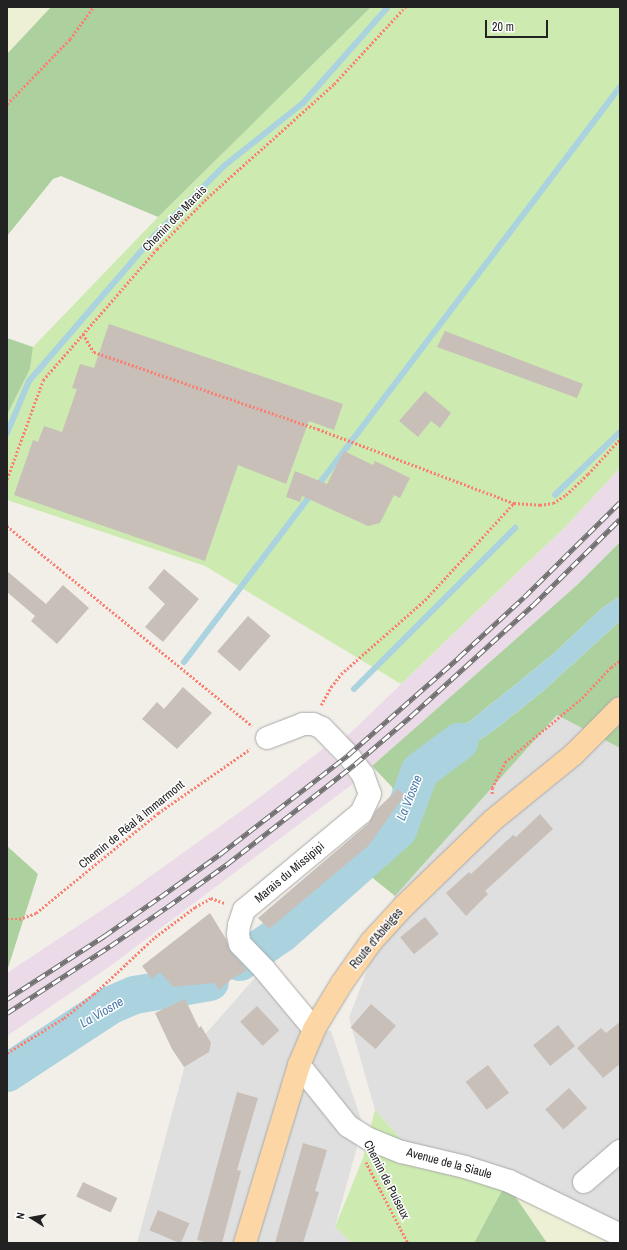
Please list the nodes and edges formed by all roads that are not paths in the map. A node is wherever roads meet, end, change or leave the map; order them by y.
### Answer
1 (620, 708) edge
2 (267, 738) road end
3 (314, 1029) junction
4 (299, 1065) junction
5 (620, 1151) edge
6 (584, 1182) dead end
7 (620, 1235) edge
8 (245, 1243) edge

1 - 3 main road, Route d'Ableiges
2 - 3 street, Marais du Missipipi
3 - 4 main road, Route d'Ableiges
4 - 7 street, Avenue de la Siaule
4 - 8 main road, Route d'Ableiges
5 - 6 street

